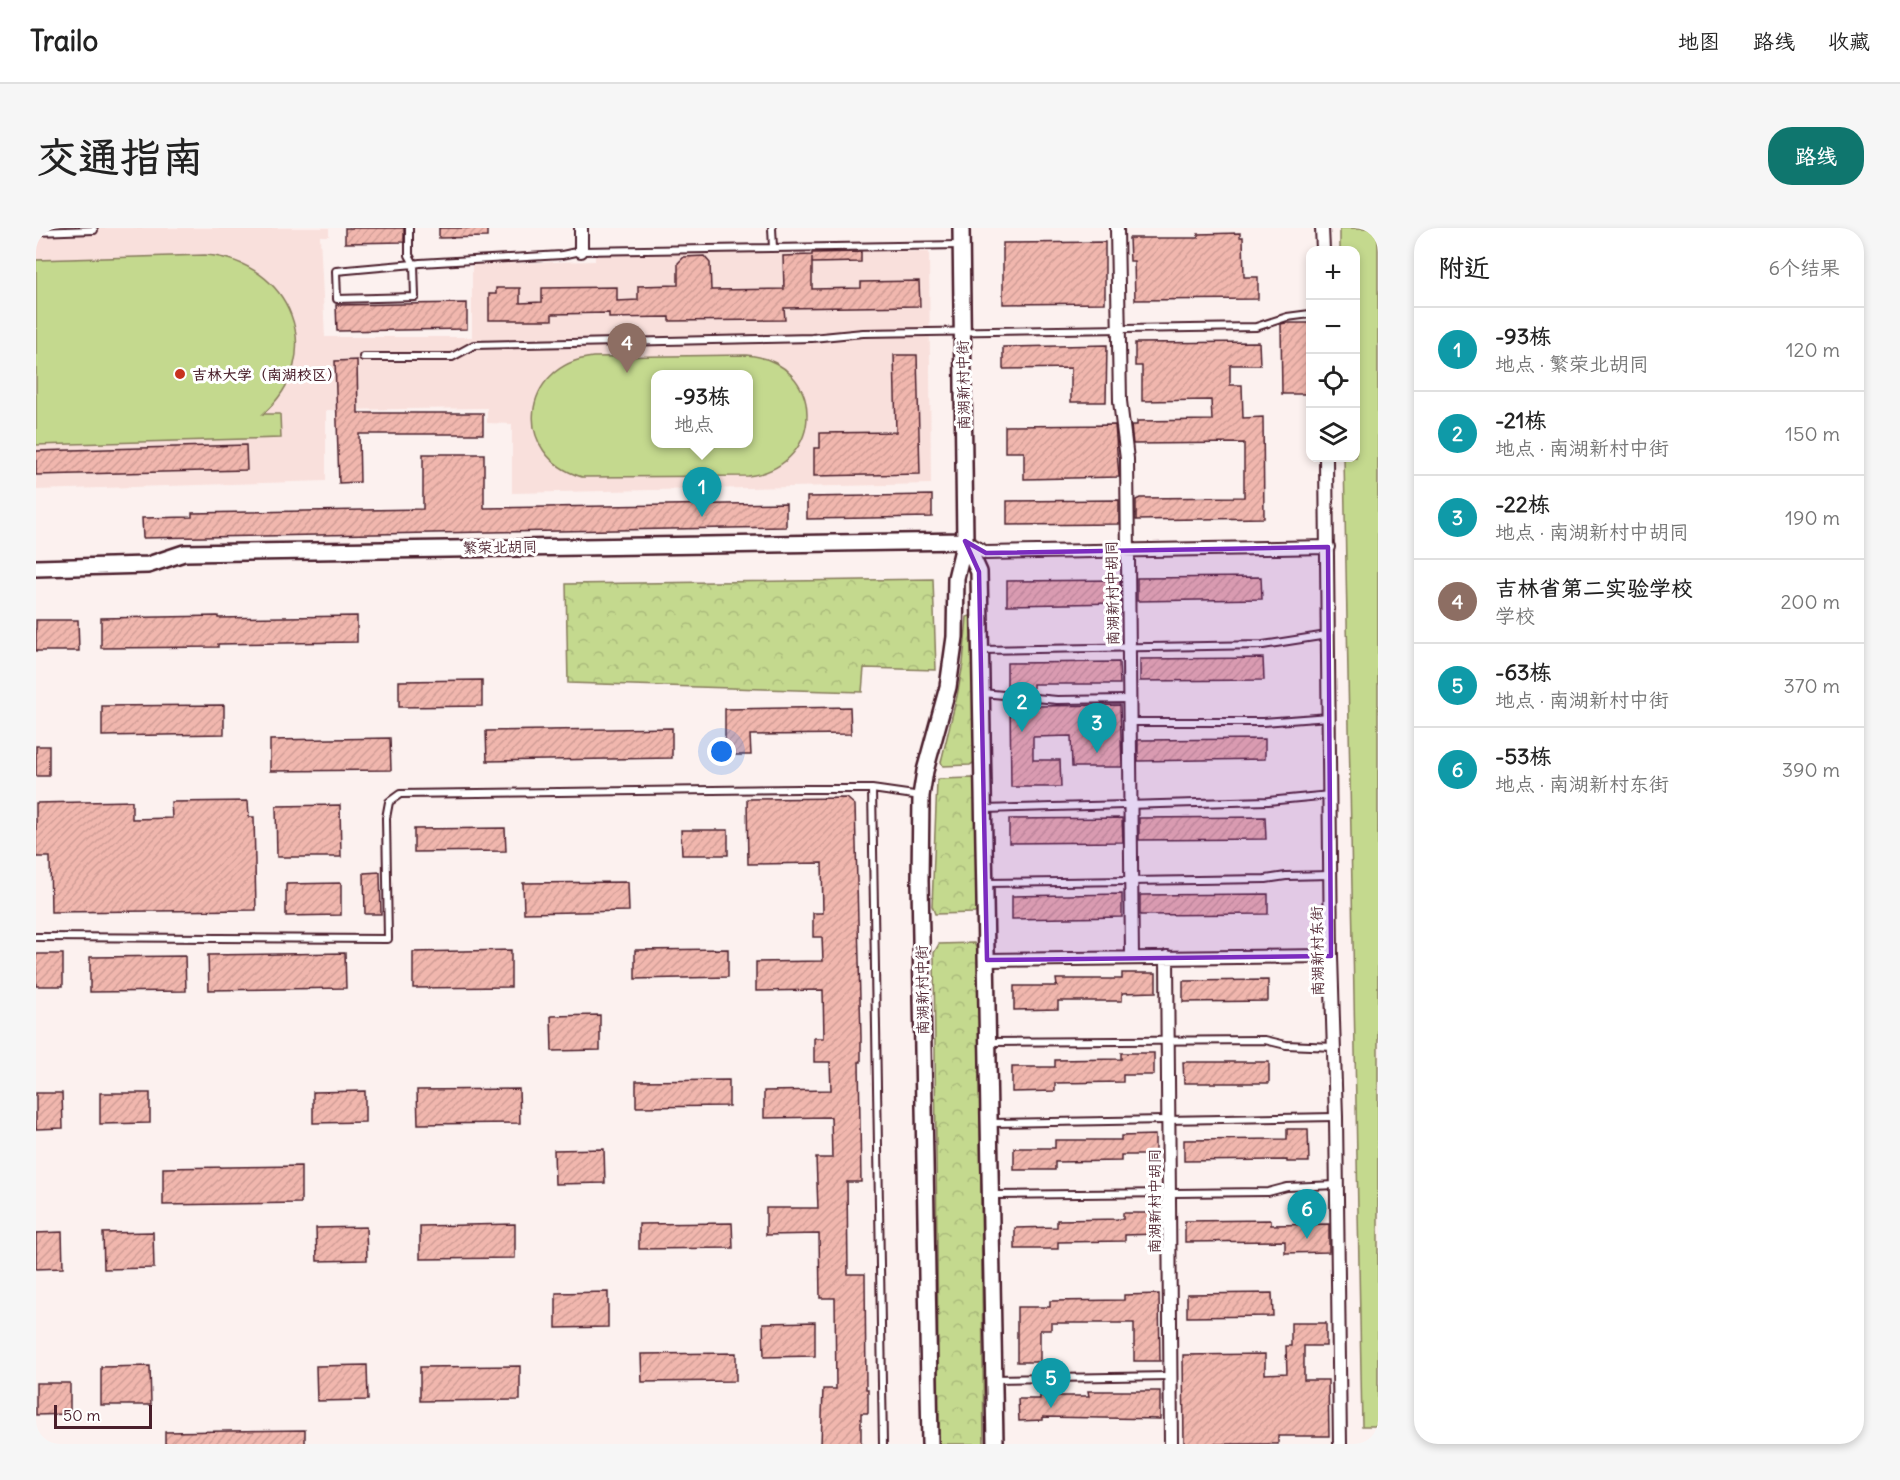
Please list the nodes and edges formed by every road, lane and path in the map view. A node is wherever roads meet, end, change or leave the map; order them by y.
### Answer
1 (409, 228) edge
2 (581, 228) edge
3 (772, 228) edge
4 (961, 228) edge
5 (1117, 228) edge
6 (1322, 228) edge
7 (94, 230) dead end
8 (36, 232) edge
9 (961, 245) junction
10 (1323, 246) edge
11 (773, 248) junction
12 (582, 251) junction
13 (414, 264) junction
14 (1306, 315) edge
15 (1119, 329) junction
16 (962, 332) junction
17 (363, 357) dead end
18 (1326, 462) edge
19 (965, 541) junction
20 (1328, 547) junction
21 (1127, 550) junction
22 (36, 568) edge
23 (1329, 634) junction
24 (1128, 647) junction
25 (981, 650) junction
26 (982, 693) junction
27 (1129, 699) junction
28 (1329, 717) junction
29 (1129, 722) junction
30 (872, 789) junction
31 (1330, 795) junction
32 (921, 796) junction
33 (1130, 805) junction
34 (984, 809) junction
35 (1331, 875) junction
36 (1131, 881) junction
37 (986, 883) junction
38 (36, 937) edge
39 (1332, 956) junction
40 (1132, 957) junction
41 (1167, 957) junction
42 (987, 960) junction
43 (1167, 1040) junction
44 (989, 1042) junction
45 (1334, 1047) junction
46 (1336, 1116) junction
47 (1168, 1120) junction
48 (990, 1123) junction
49 (1337, 1185) junction
50 (1169, 1193) junction
51 (991, 1195) junction
52 (1170, 1376) junction
53 (994, 1379) junction
54 (883, 1444) edge
55 (930, 1444) edge
56 (995, 1444) edge
57 (1171, 1444) edge
58 (1340, 1444) edge

1 - 13 lane
2 - 12 street
3 - 11 lane
4 - 9 street, 南湖新村中街
5 - 15 street, 南湖新村中胡同
6 - 10 street
7 - 8 lane
9 - 11 lane
9 - 16 street, 南湖新村中街
11 - 12 lane
12 - 13 lane
13 - 13 lane
14 - 15 lane
15 - 16 lane
15 - 21 street, 南湖新村中胡同
16 - 17 lane
16 - 19 street, 南湖新村中街
18 - 20 street, 南湖新村东街
19 - 21 street
19 - 22 street, 繁荣北胡同
19 - 25 street, 南湖新村中街
19 - 32 street, 南湖新村中街
20 - 21 street
20 - 23 street, 南湖新村东街
21 - 24 street, 南湖新村中胡同
23 - 24 lane
23 - 28 street, 南湖新村东街
24 - 25 lane
24 - 27 street, 南湖新村中胡同
25 - 26 street, 南湖新村中街
26 - 27 lane
26 - 34 street, 南湖新村中街
27 - 29 street, 南湖新村中胡同
28 - 29 lane
28 - 31 street, 南湖新村东街
29 - 33 street, 南湖新村中胡同
30 - 32 lane
30 - 38 lane
30 - 54 lane
31 - 33 lane
31 - 35 street, 南湖新村东街
32 - 55 street, 南湖新村中街
33 - 34 lane
33 - 36 street, 南湖新村中胡同
34 - 37 street, 南湖新村中街
35 - 36 lane
35 - 39 street, 南湖新村东街
36 - 37 lane
36 - 40 street, 南湖新村中胡同
37 - 42 street, 南湖新村中街
39 - 41 street
39 - 45 street, 南湖新村东街
40 - 41 street
40 - 42 street
41 - 43 street, 南湖新村中胡同
42 - 44 street, 南湖新村中街
43 - 44 lane
43 - 45 lane
43 - 47 street, 南湖新村中胡同
44 - 48 street, 南湖新村中街
45 - 46 street, 南湖新村东街
46 - 47 lane
46 - 49 street, 南湖新村东街
47 - 48 lane
47 - 50 street, 南湖新村中胡同
48 - 51 street, 南湖新村中街
49 - 50 lane
49 - 58 street, 南湖新村东街
50 - 51 lane
50 - 52 street, 南湖新村中胡同
51 - 53 street, 南湖新村中街
52 - 53 lane
52 - 57 street, 南湖新村中胡同
53 - 56 street, 南湖新村中街

